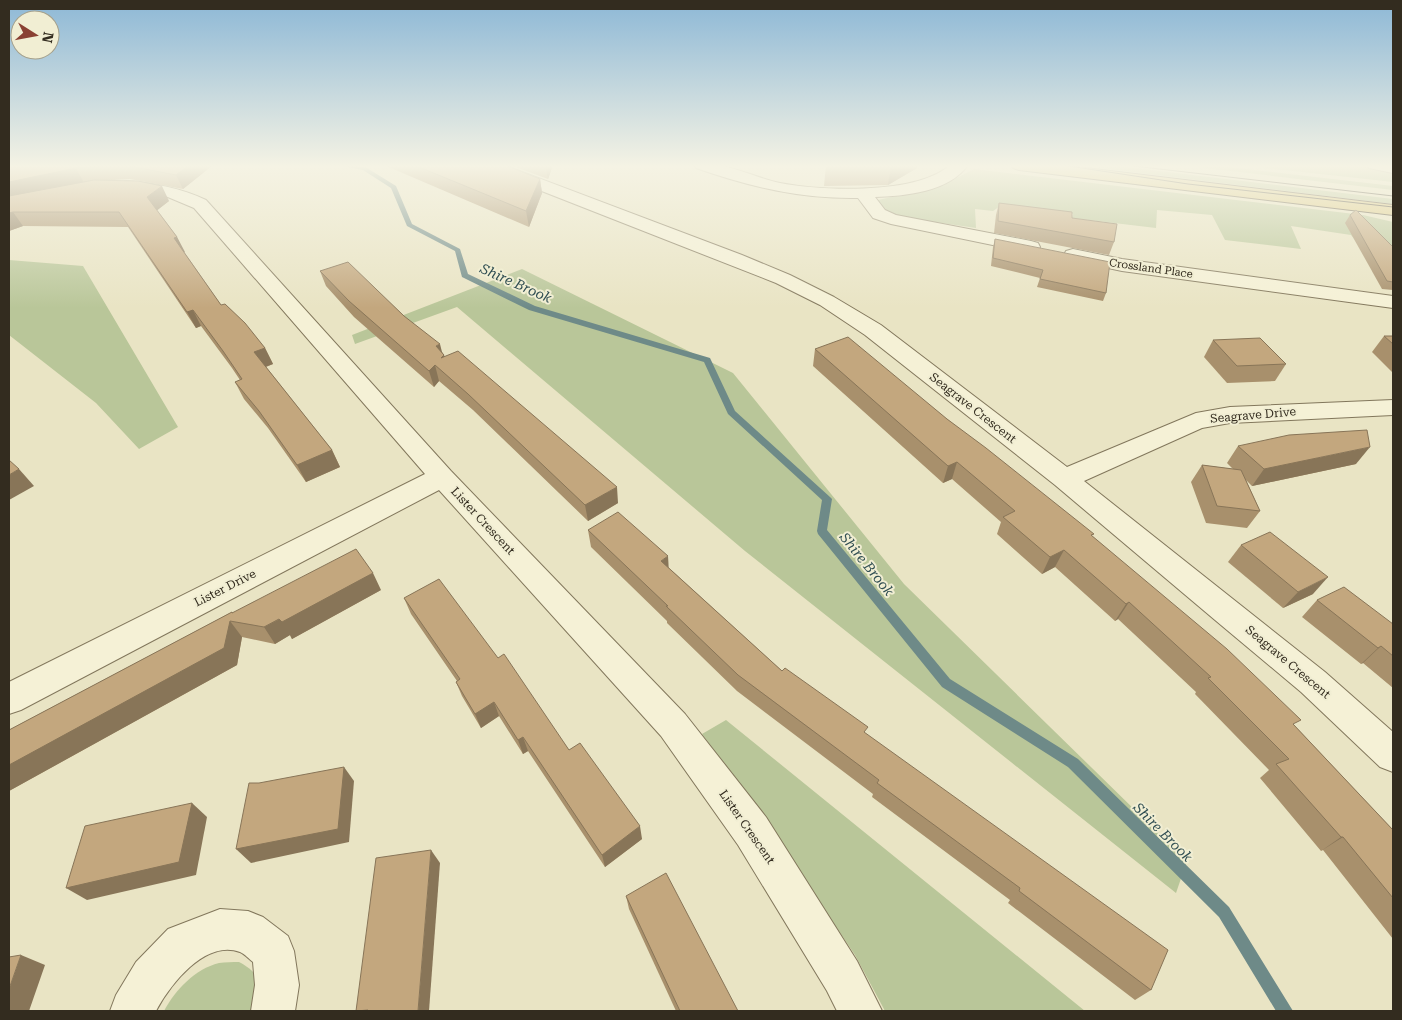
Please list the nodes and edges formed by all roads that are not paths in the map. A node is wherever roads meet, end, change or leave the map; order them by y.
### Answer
1 (208, 213) edge
2 (611, 213) edge
3 (878, 213) edge
4 (1393, 302) edge
5 (1393, 407) edge
6 (442, 477) junction
7 (1064, 479) junction
8 (9, 698) edge
9 (1393, 755) edge
10 (132, 1011) edge
11 (273, 1011) edge
12 (860, 1011) edge

1 - 6 street, Lister Crescent
2 - 7 street, Seagrave Crescent
3 - 4 street, Crossland Place
5 - 7 street, Seagrave Drive
6 - 8 street, Lister Drive
6 - 12 street, Lister Crescent
7 - 9 street, Seagrave Crescent
10 - 11 street

